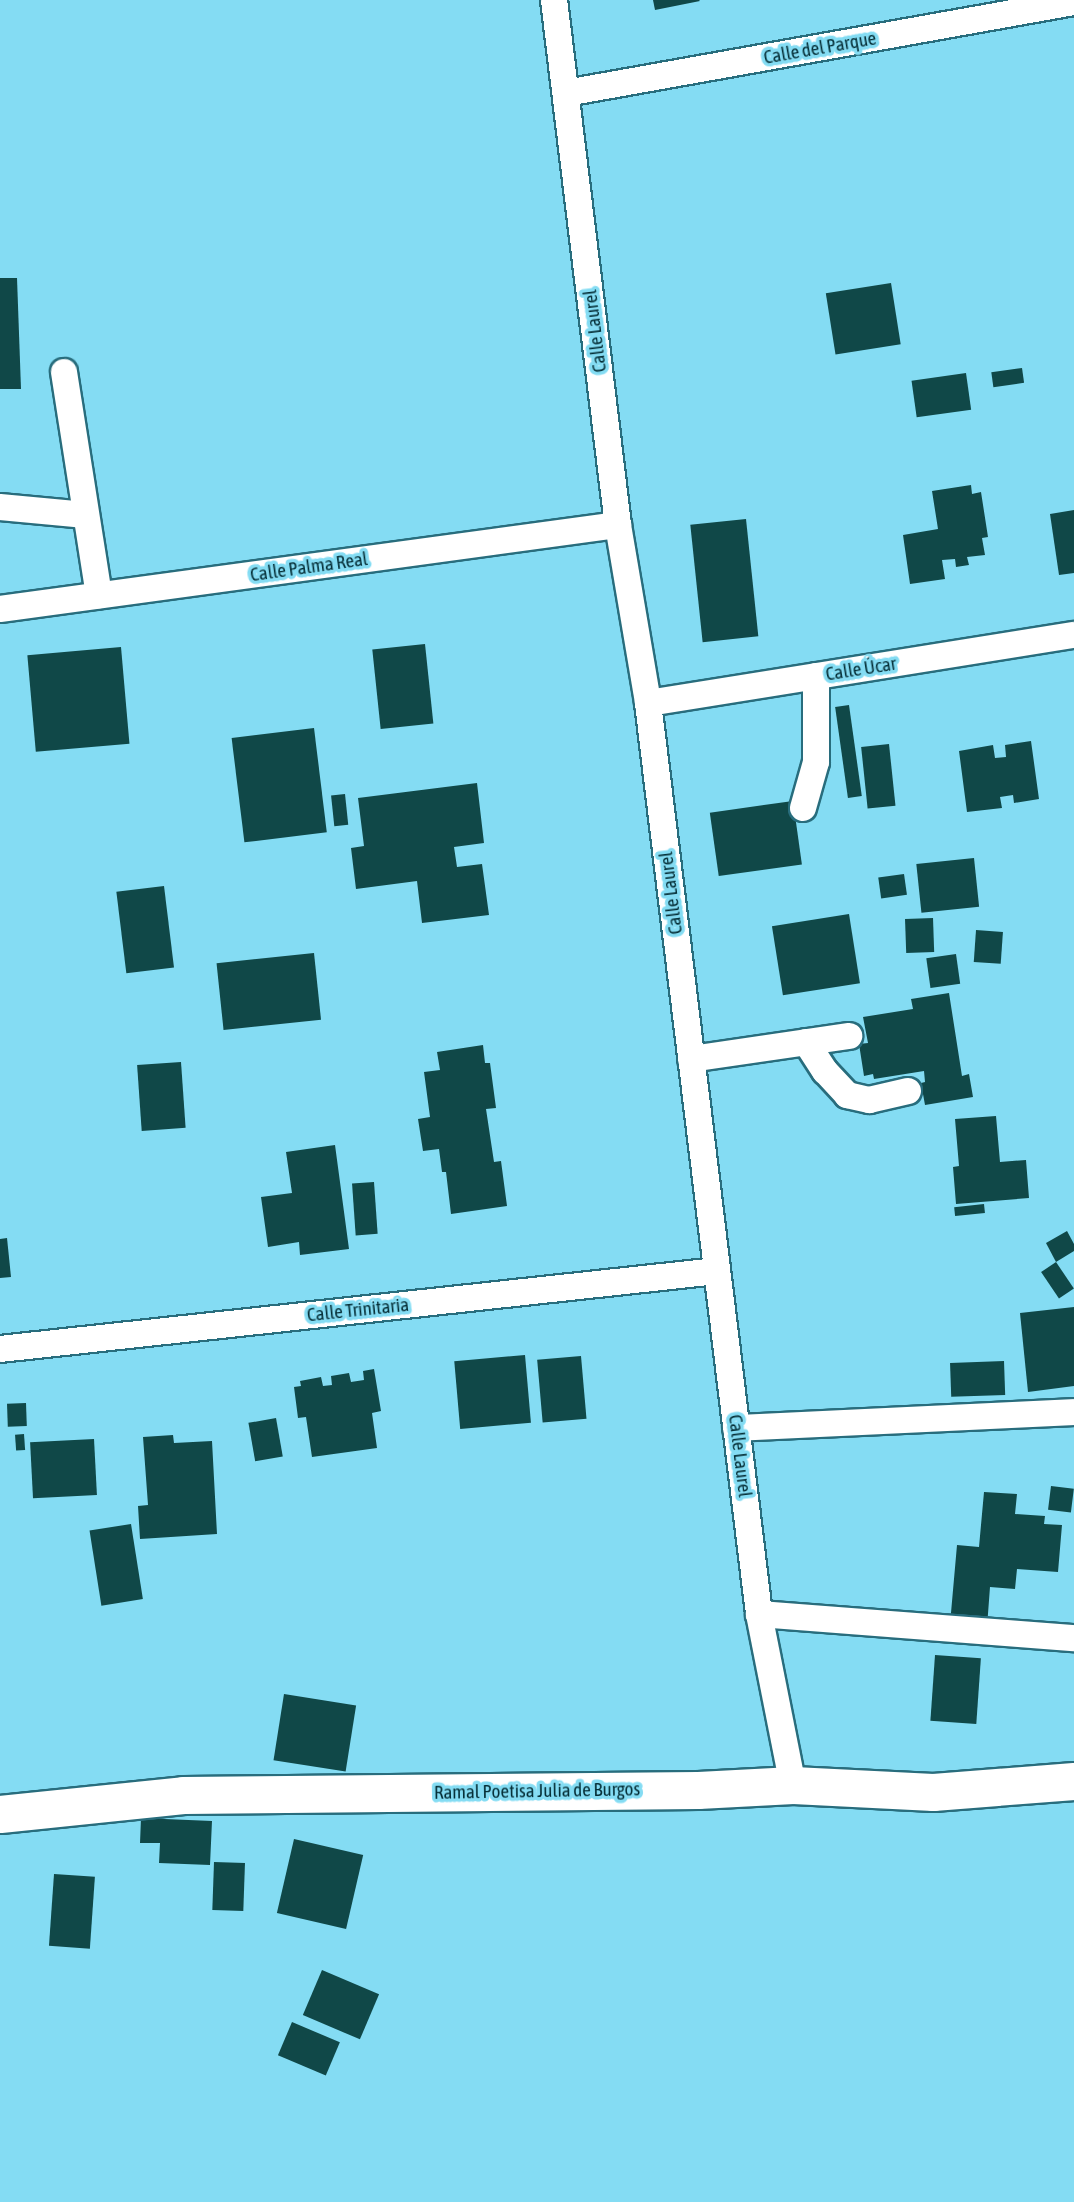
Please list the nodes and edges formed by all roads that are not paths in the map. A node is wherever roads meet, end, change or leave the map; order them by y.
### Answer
1 (554, 0) edge
2 (1074, 2) edge
3 (566, 93) junction
4 (64, 372) dead end
5 (0, 507) edge
6 (86, 515) junction
7 (618, 525) junction
8 (99, 595) junction
9 (0, 609) edge
10 (1074, 635) edge
11 (816, 676) junction
12 (648, 703) junction
13 (803, 808) dead end
14 (849, 1036) dead end
15 (806, 1042) junction
16 (691, 1059) junction
17 (908, 1091) dead end
18 (717, 1271) junction
19 (0, 1349) edge
20 (1074, 1412) edge
21 (736, 1428) junction
22 (759, 1614) junction
23 (1074, 1638) edge
24 (1074, 1781) edge
25 (793, 1785) junction
26 (0, 1814) edge

1 - 3 street, Calle Laurel
2 - 3 street, Calle del Parque
3 - 7 street, Calle Laurel
4 - 6 street
5 - 6 street
6 - 8 street
7 - 8 street, Calle Palma Real
7 - 12 street, Calle Laurel
8 - 9 street, Calle Palma Real
10 - 11 street, Calle Úcar
11 - 12 street, Calle Úcar
11 - 13 street
12 - 16 street, Calle Laurel
14 - 15 street
15 - 16 street
15 - 17 street
16 - 18 street, Calle Laurel
18 - 19 street, Calle Trinitaria
18 - 21 street, Calle Laurel
20 - 21 street
21 - 22 street, Calle Laurel
22 - 23 street
22 - 25 street, Calle Laurel
24 - 25 street, Ramal Poetisa Julia de Burgos
25 - 26 street, Ramal Poetisa Julia de Burgos

